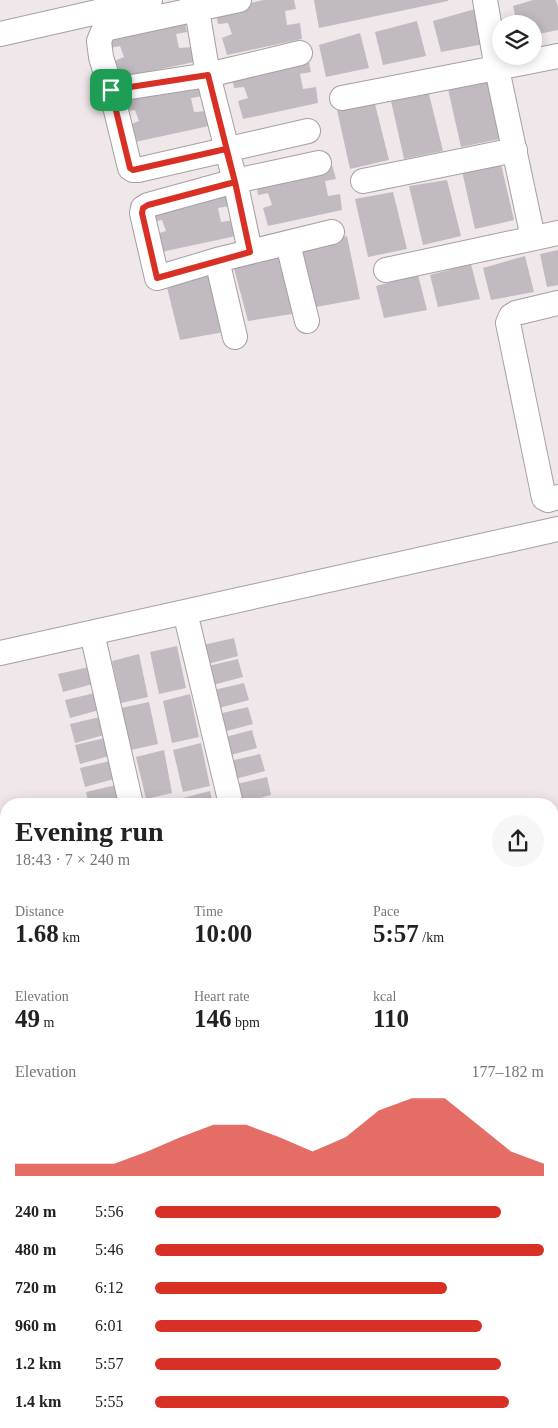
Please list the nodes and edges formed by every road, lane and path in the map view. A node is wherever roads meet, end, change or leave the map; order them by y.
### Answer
1 (150, 0) edge
2 (239, 0) edge
3 (485, 0) edge
4 (195, 5) edge
5 (0, 34) edge
6 (300, 53) dead end
7 (558, 56) edge
8 (497, 69) junction
9 (208, 75) junction
10 (111, 90) junction
11 (342, 98) dead end
12 (308, 131) dead end
13 (226, 149) junction
14 (514, 150) junction
15 (319, 163) dead end
16 (363, 181) dead end
17 (235, 182) junction
18 (332, 232) dead end
19 (558, 233) edge
20 (533, 238) junction
21 (288, 244) junction
22 (250, 252) junction
23 (217, 260) junction
24 (386, 270) dead end
25 (558, 303) edge
26 (306, 321) dead end
27 (235, 337) dead end
28 (558, 497) edge
29 (558, 529) edge
30 (185, 612) junction
31 (92, 633) junction
32 (0, 653) edge
33 (130, 798) edge
34 (231, 798) edge

1 - 5 street
2 - 4 street
3 - 8 street
4 - 9 street
4 - 10 street
6 - 9 street
7 - 8 street
8 - 11 street
8 - 14 street
9 - 10 street
9 - 13 street
10 - 13 street
12 - 13 street
13 - 17 street
14 - 16 street
14 - 20 street
15 - 17 street
17 - 22 street
17 - 23 street
18 - 21 street
19 - 20 street
20 - 24 street
21 - 22 street
21 - 26 street
22 - 23 street
23 - 27 street
25 - 28 street
29 - 30 street
30 - 31 street
30 - 34 street
31 - 32 street
31 - 33 street

